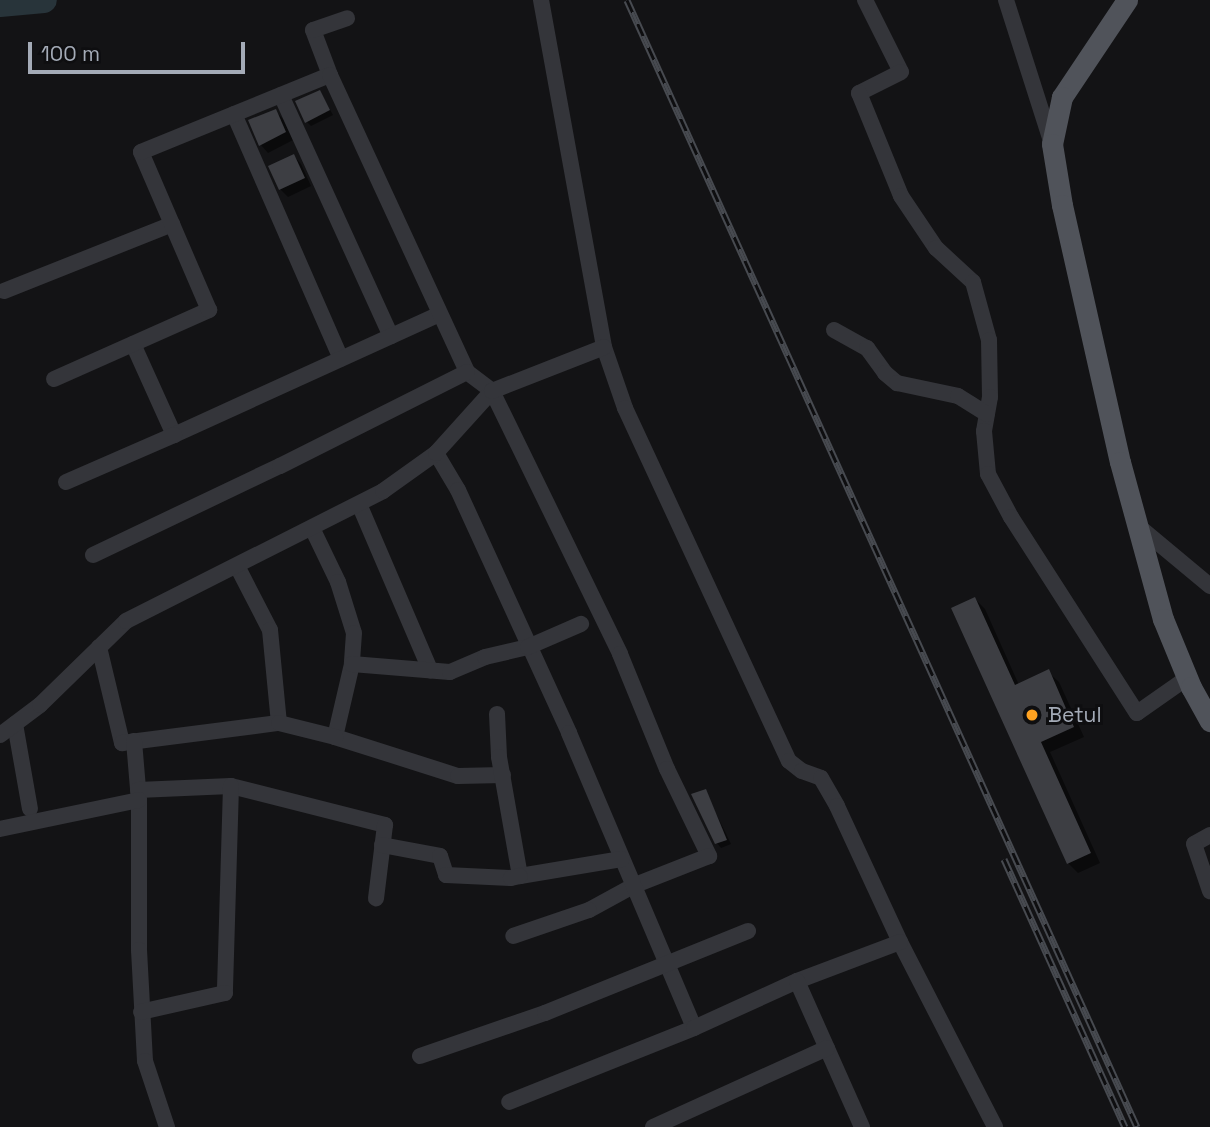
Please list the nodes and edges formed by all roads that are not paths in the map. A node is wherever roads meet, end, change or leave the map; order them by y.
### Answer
1 (541, 0) edge
2 (865, 0) edge
3 (1006, 0) edge
4 (1127, 0) edge
5 (346, 18) dead end
6 (330, 75) junction
7 (281, 94) junction
8 (234, 114) junction
9 (1052, 144) junction
10 (172, 224) junction
11 (4, 291) dead end
12 (440, 314) junction
13 (834, 330) dead end
14 (391, 336) junction
15 (133, 344) junction
16 (604, 347) junction
17 (341, 359) junction
18 (467, 372) junction
19 (54, 379) dead end
20 (492, 391) junction
21 (987, 414) junction
22 (174, 435) junction
23 (436, 453) junction
24 (66, 482) dead end
25 (359, 503) junction
26 (1138, 526) junction
27 (312, 528) junction
28 (93, 555) dead end
29 (237, 566) junction
30 (1210, 586) edge
31 (581, 624) dead end
32 (99, 647) junction
33 (528, 647) junction
34 (352, 664) junction
35 (430, 670) junction
36 (1187, 678) junction
37 (498, 714) dead end
38 (1210, 721) edge
39 (279, 723) junction
40 (15, 724) junction
41 (0, 735) edge
42 (335, 737) junction
43 (134, 741) junction
44 (503, 775) junction
45 (231, 786) junction
46 (139, 795) junction
47 (30, 809) dead end
48 (0, 829) edge
49 (1210, 835) edge
50 (382, 845) junction
51 (622, 859) junction
52 (520, 876) junction
53 (633, 886) junction
54 (1210, 891) edge
55 (376, 898) dead end
56 (748, 931) dead end
57 (513, 936) dead end
58 (900, 942) junction
59 (666, 962) junction
60 (797, 981) junction
61 (141, 1012) junction
62 (694, 1028) junction
63 (827, 1048) junction
64 (420, 1056) dead end
65 (509, 1102) dead end
66 (167, 1127) edge
67 (653, 1127) edge
68 (862, 1127) edge
69 (995, 1127) edge

1 - 16 street
2 - 21 street
3 - 9 street
4 - 9 main road
5 - 6 street
6 - 7 street
6 - 12 street
7 - 8 street
7 - 14 street
8 - 10 street
8 - 17 street
9 - 26 main road
10 - 11 street
10 - 15 street
12 - 14 street
12 - 18 street
13 - 21 street
14 - 17 street
15 - 19 street
15 - 22 street
16 - 20 street
16 - 58 street
17 - 22 street
18 - 20 street
18 - 28 street
20 - 23 street
20 - 53 street
21 - 36 street
22 - 24 street
23 - 25 street
23 - 33 street
25 - 27 street
25 - 35 street
26 - 30 street
26 - 36 main road
27 - 29 street
27 - 34 street
29 - 32 street
29 - 39 street
31 - 33 street
32 - 40 street
32 - 43 street
33 - 35 street
33 - 51 street
34 - 35 street
34 - 42 street
36 - 38 main road
37 - 44 street
39 - 42 street
39 - 43 street
40 - 41 street
40 - 47 street
42 - 44 street
43 - 46 street
44 - 52 street
45 - 46 street
45 - 50 street
45 - 61 street
46 - 48 street
46 - 61 street
49 - 54 street
50 - 52 street
50 - 55 street
51 - 52 street
51 - 53 street
53 - 57 street
53 - 59 street
56 - 59 street
58 - 60 street
58 - 69 street
59 - 62 street
59 - 64 street
60 - 62 street
60 - 63 street
61 - 66 street
62 - 65 street
63 - 67 street
63 - 68 street

